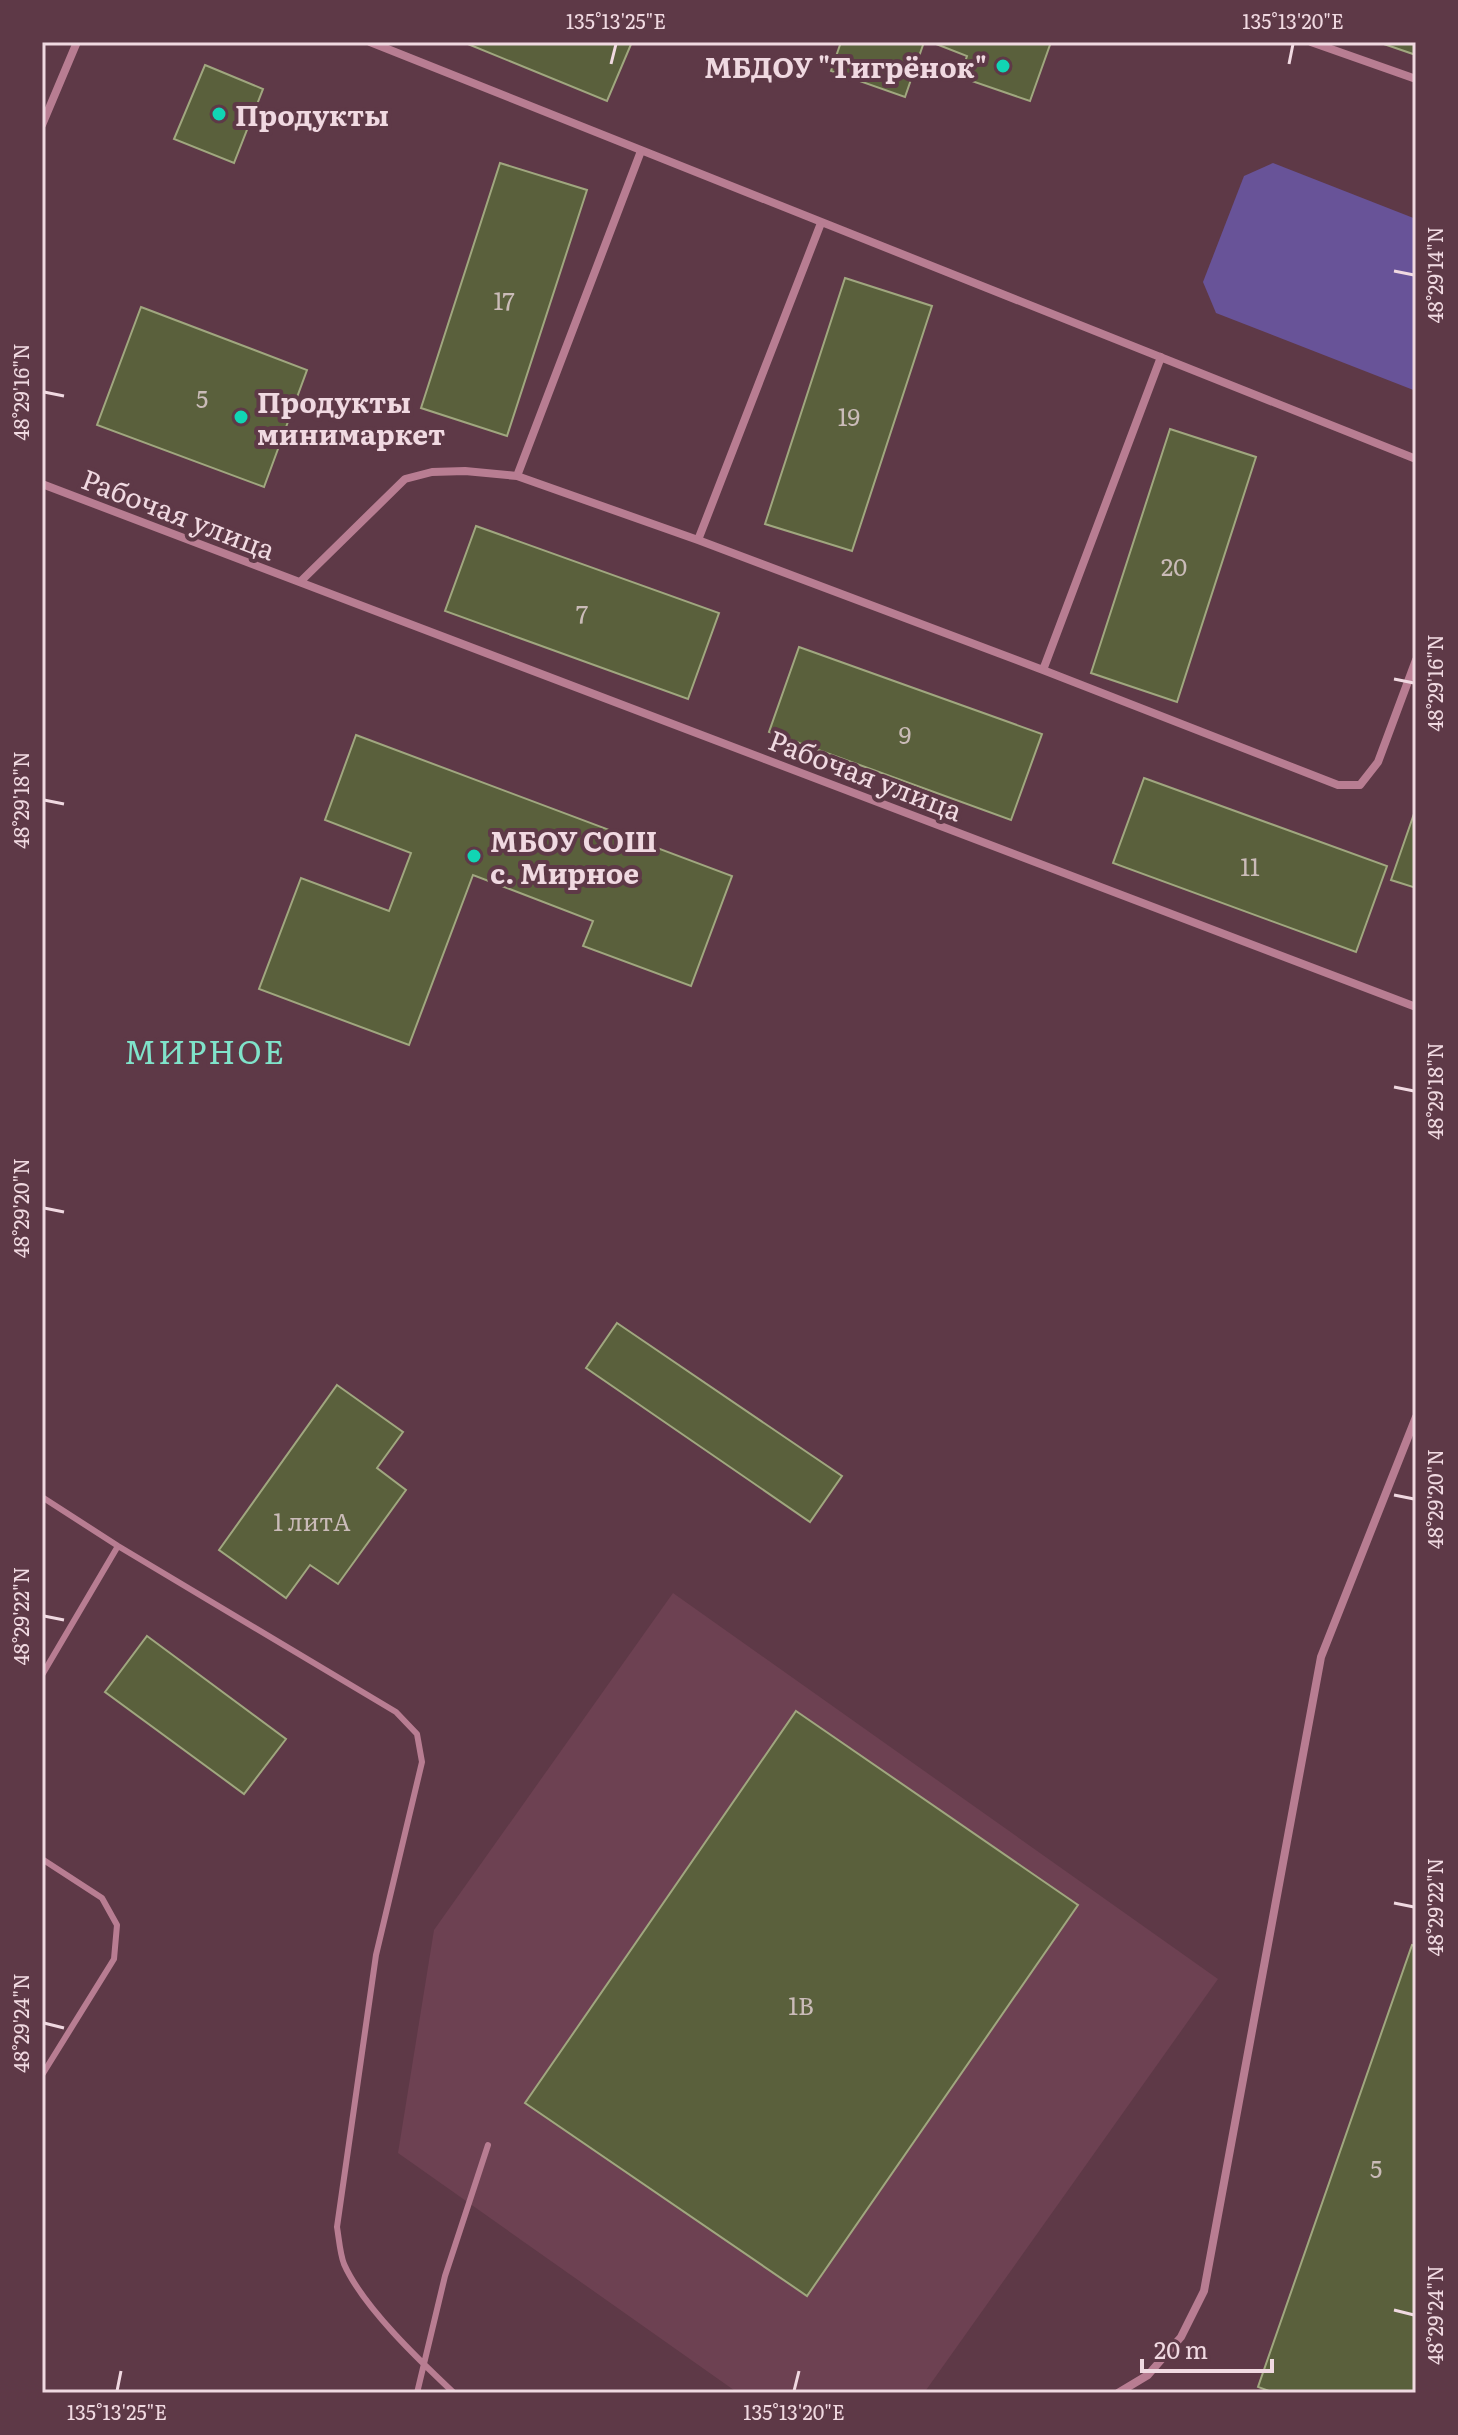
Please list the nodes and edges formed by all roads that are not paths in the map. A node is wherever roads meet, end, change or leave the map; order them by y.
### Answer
1 (77, 42) edge
2 (370, 42) edge
3 (1311, 42) edge
4 (1416, 79) edge
5 (42, 125) edge
6 (641, 151) junction
7 (821, 223) junction
8 (1161, 357) junction
9 (1416, 459) edge
10 (517, 476) junction
11 (42, 484) edge
12 (698, 540) junction
13 (300, 582) junction
14 (1416, 660) edge
15 (1043, 670) junction
16 (1416, 1007) edge
17 (1416, 1417) edge
18 (42, 1497) edge
19 (118, 1546) junction
20 (42, 1675) edge
21 (42, 1859) edge
22 (42, 2075) edge
23 (488, 2145) dead end
24 (423, 2365) junction
25 (417, 2393) edge
26 (454, 2393) edge
27 (1118, 2393) edge

1 - 5 street
2 - 6 street
3 - 4 street
6 - 7 street
6 - 10 street
7 - 8 street
7 - 12 street
8 - 9 street
8 - 15 street
10 - 12 street, Рабочая улица
10 - 13 street, Рабочая улица
11 - 13 street, Рабочая улица
12 - 15 street, Рабочая улица
13 - 16 street, Рабочая улица
14 - 15 street, Рабочая улица
17 - 27 street
18 - 19 lane
19 - 20 lane
19 - 24 lane
21 - 22 lane
23 - 24 lane
24 - 25 lane
24 - 26 lane

